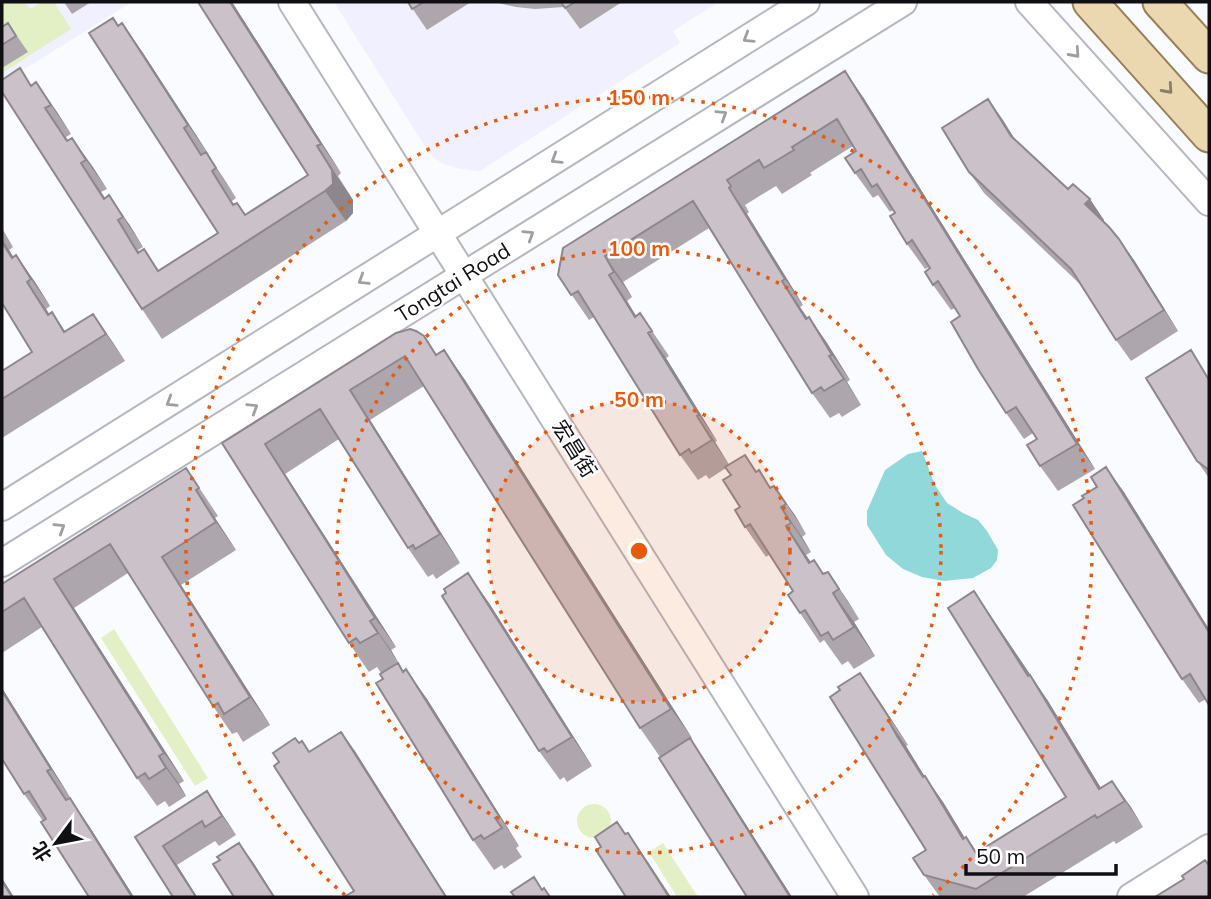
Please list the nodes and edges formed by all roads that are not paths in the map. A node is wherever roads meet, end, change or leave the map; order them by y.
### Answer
1 (292, 2) edge
2 (806, 2) edge
3 (903, 2) edge
4 (1029, 2) edge
5 (1090, 2) edge
6 (1160, 2) edge
7 (1209, 56) edge
8 (1209, 135) edge
9 (1209, 202) edge
10 (438, 233) junction
11 (464, 276) junction
12 (2, 507) edge
13 (2, 563) edge
14 (1209, 848) edge
15 (855, 897) edge
16 (1131, 897) edge

1 - 10 street, 宏昌街
2 -> 10 street
11 -> 3 street, Tongtai Road
4 -> 9 street
5 -> 8 main road
6 - 7 main road
10 - 11 street, 宏昌街
10 -> 12 street
13 -> 11 street, Tongtai Road
11 - 15 street, 宏昌街
14 - 16 street

